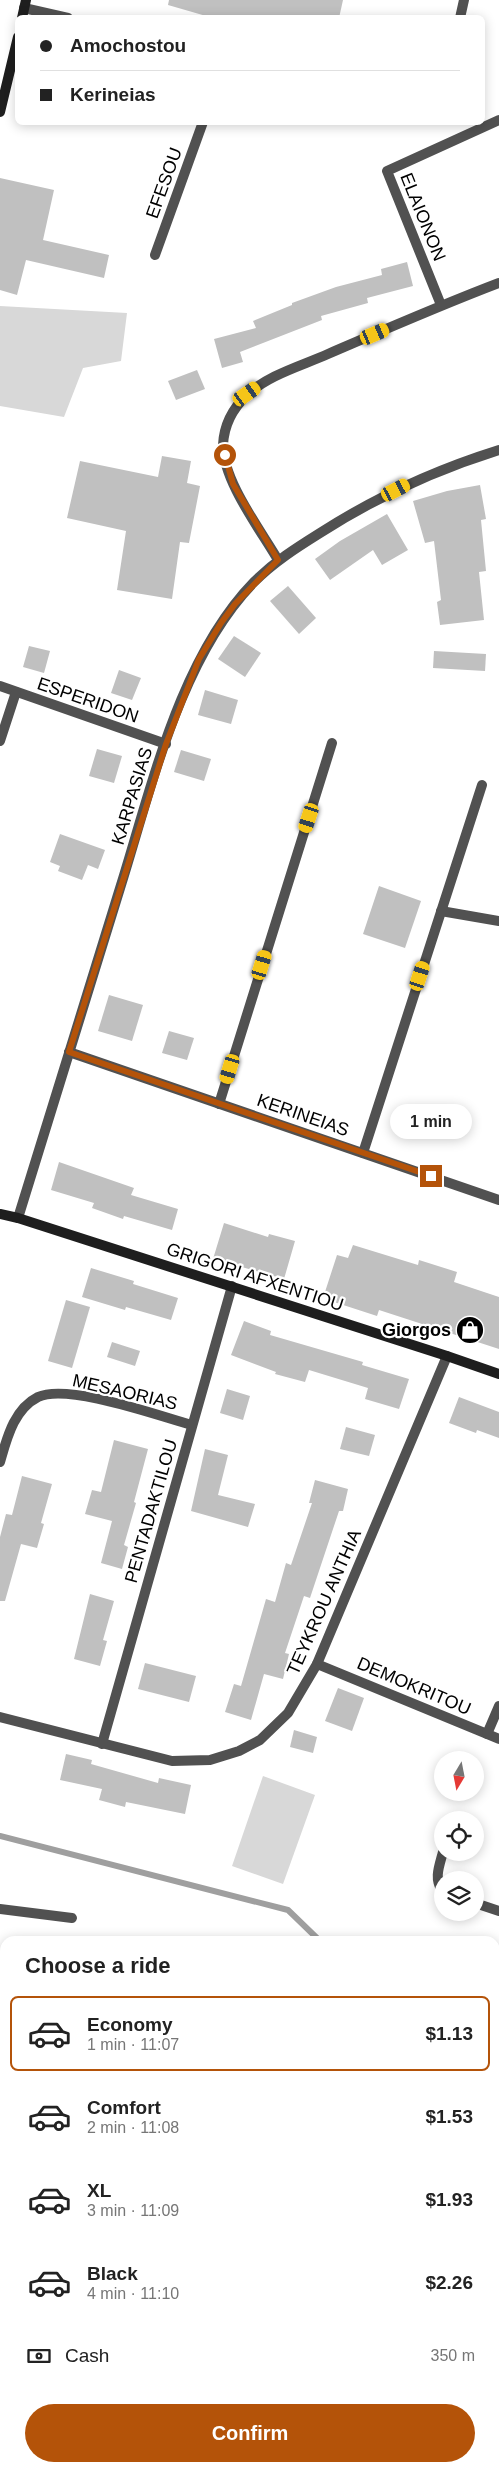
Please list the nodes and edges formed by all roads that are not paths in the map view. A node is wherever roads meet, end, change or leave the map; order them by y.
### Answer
1 (464, 0) edge
2 (24, 8) edge
3 (55, 15) edge
4 (461, 15) edge
5 (15, 50) edge
6 (0, 112) edge
7 (499, 120) edge
8 (202, 125) edge
9 (155, 255) dead end
10 (499, 283) edge
11 (441, 305) junction
12 (499, 450) edge
13 (278, 560) junction
14 (0, 686) edge
15 (16, 692) junction
16 (0, 741) edge
17 (332, 743) dead end
18 (166, 744) junction
19 (482, 784) dead end
20 (441, 912) junction
21 (499, 921) edge
22 (69, 1052) junction
23 (219, 1104) junction
24 (363, 1153) junction
25 (499, 1200) edge
26 (0, 1214) edge
27 (18, 1218) junction
28 (232, 1286) junction
29 (447, 1356) junction
30 (499, 1374) edge
31 (192, 1425) junction
32 (0, 1462) edge
33 (317, 1664) junction
34 (499, 1706) edge
35 (0, 1717) edge
36 (488, 1734) junction
37 (499, 1739) edge
38 (102, 1744) junction
39 (484, 1906) edge
40 (0, 1909) edge
41 (499, 1911) edge
42 (72, 1918) dead end

1 - 4 street
2 - 3 street
5 - 6 street
7 - 11 street, ELAIONON
8 - 9 street, EFESOU
10 - 11 street
11 - 13 street
12 - 13 street, KARPASIAS
13 - 18 street, KARPASIAS
14 - 15 street, ESPERIDON
15 - 16 street
15 - 18 street, ESPERIDON
17 - 23 street
18 - 22 street, KARPASIAS
19 - 20 street
20 - 21 street
20 - 24 street
22 - 23 street, KERINEIAS
22 - 27 street, KARPASIAS
23 - 24 street, KERINEIAS
24 - 25 street, KERINEIAS
26 - 27 street, GRIGORI AFXENTIOU
27 - 28 street, GRIGORI AFXENTIOU
28 - 29 street, GRIGORI AFXENTIOU
28 - 31 street, PENTADAKTILOU
29 - 30 street, GRIGORI AFXENTIOU
29 - 33 street, TEYKROU ANTHIA
31 - 32 street, MESAORIAS
31 - 38 street, PENTADAKTILOU
33 - 36 street, DEMOKRITOU
33 - 38 street, TEYKROU ANTHIA
34 - 36 street
35 - 38 street, TEYKROU ANTHIA
36 - 37 street, DEMOKRITOU
39 - 41 street
40 - 42 street

